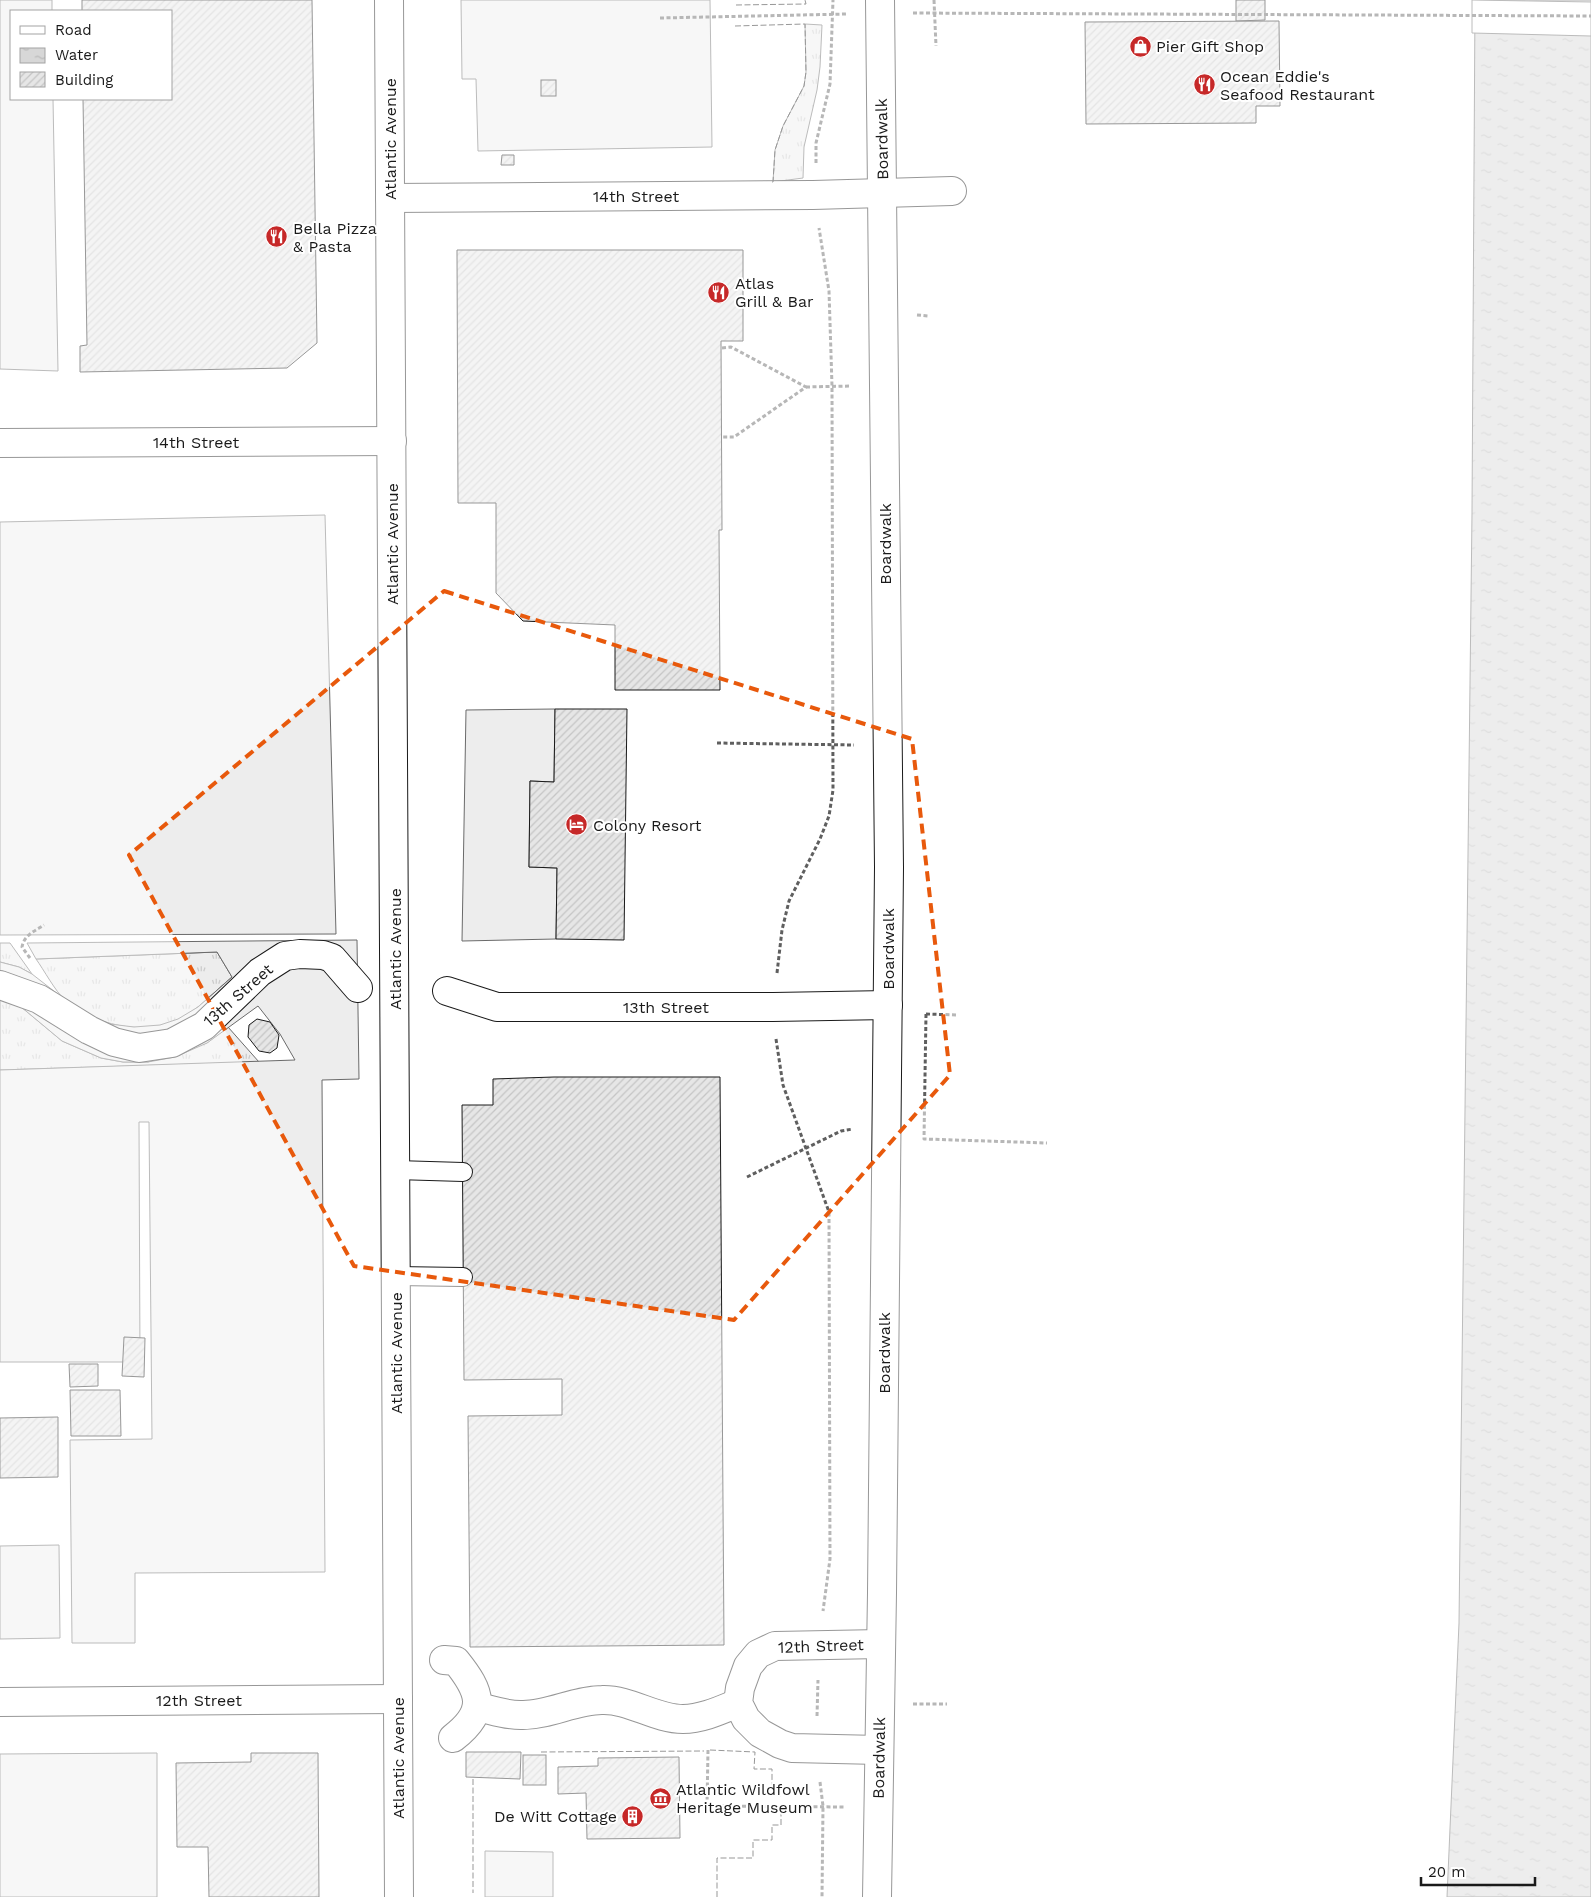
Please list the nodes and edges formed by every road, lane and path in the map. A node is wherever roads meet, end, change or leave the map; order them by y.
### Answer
1 (389, 0) edge
2 (833, 0) edge
3 (934, 0) edge
4 (880, 6) edge
5 (934, 13) junction
6 (833, 15) junction
7 (1591, 16) edge
8 (660, 18) dead end
9 (936, 46) dead end
10 (952, 191) dead end
11 (882, 192) junction
12 (813, 195) junction
13 (390, 198) junction
14 (722, 348) dead end
15 (884, 385) junction
16 (832, 386) junction
17 (806, 387) junction
18 (722, 436) dead end
19 (392, 441) junction
20 (0, 442) edge
21 (717, 743) dead end
22 (833, 744) junction
23 (887, 745) junction
24 (0, 985) edge
25 (358, 988) dead end
26 (447, 991) dead end
27 (888, 1006) junction
28 (773, 1008) junction
29 (958, 1014) dead end
30 (886, 1130) junction
31 (1047, 1143) dead end
32 (807, 1148) junction
33 (396, 1170) junction
34 (462, 1172) dead end
35 (747, 1177) dead end
36 (396, 1276) junction
37 (464, 1277) dead end
38 (881, 1644) junction
39 (818, 1645) junction
40 (444, 1660) dead end
41 (398, 1699) junction
42 (0, 1702) edge
43 (738, 1704) junction
44 (914, 1704) dead end
45 (947, 1704) dead end
46 (478, 1707) junction
47 (708, 1714) junction
48 (453, 1738) dead end
49 (816, 1749) junction
50 (879, 1750) junction
51 (823, 1806) junction
52 (878, 1808) junction
53 (399, 1897) edge
54 (822, 1897) edge
55 (877, 1897) edge

1 - 13 street, Atlantic Avenue
2 - 6 path
3 - 5 path
4 - 5 path
4 - 6 path
4 - 11 street, Boardwalk
5 - 7 path
5 - 9 path
6 - 8 path
6 - 12 path
10 - 11 street, 14th Street
11 - 12 street, 14th Street
11 - 15 street, Boardwalk
12 - 13 street, 14th Street
12 - 16 path
13 - 19 street, Atlantic Avenue
14 - 17 path
15 - 16 path
15 - 23 street, Boardwalk
16 - 17 path
16 - 22 path
17 - 18 path
19 - 20 street, 14th Street
19 - 33 street, Atlantic Avenue
21 - 22 path
22 - 23 path
22 - 28 path
23 - 27 street, Boardwalk
24 - 25 street, 13th Street
26 - 28 street, 13th Street
27 - 28 street, 13th Street
27 - 30 street, Boardwalk
28 - 32 path
29 - 31 path
30 - 32 path
30 - 38 street, Boardwalk
32 - 35 path
32 - 39 path
33 - 34 lane
33 - 36 street, Atlantic Avenue
36 - 37 lane
36 - 41 street, Atlantic Avenue
38 - 39 street, 12th Street
38 - 50 street, Boardwalk
39 - 43 street, 12th Street
39 - 49 path
40 - 46 street
41 - 42 street, 12th Street
41 - 53 street, Atlantic Avenue
43 - 47 street
43 - 49 street
44 - 45 path
46 - 47 street
46 - 48 street
47 - 51 path
49 - 50 street
49 - 51 path
50 - 52 street, Boardwalk
51 - 52 path
51 - 54 path
52 - 55 street, Boardwalk

